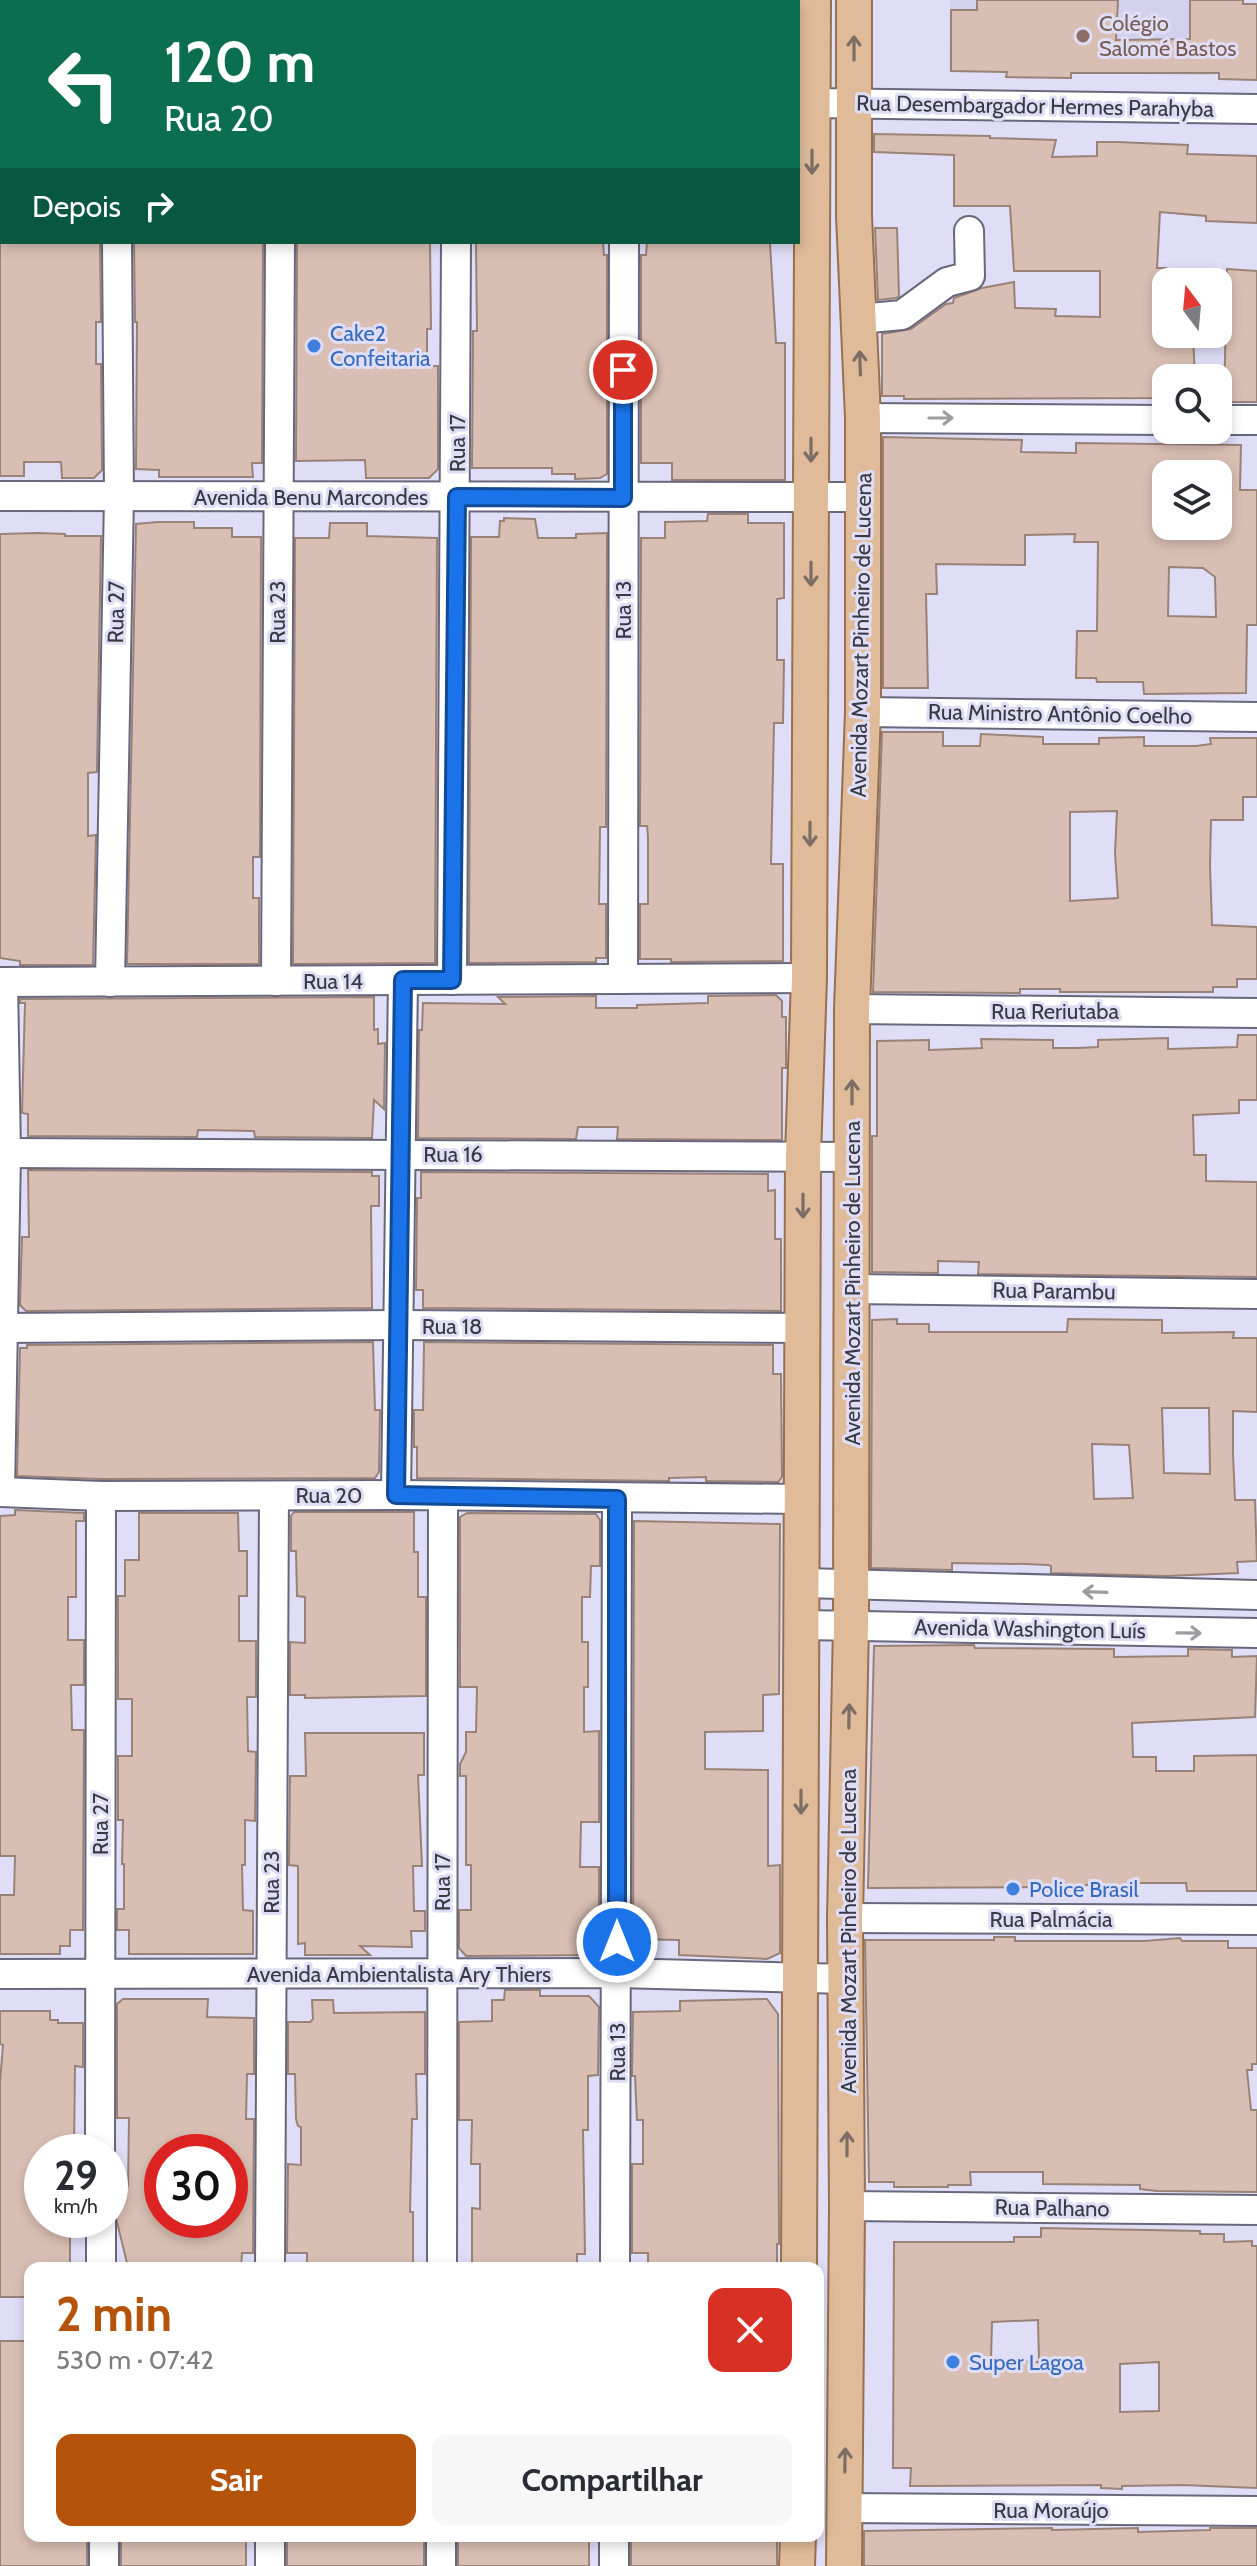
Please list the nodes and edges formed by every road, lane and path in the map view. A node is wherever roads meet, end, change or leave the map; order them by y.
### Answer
1 (813, 0) edge
2 (854, 0) edge
3 (813, 103) junction
4 (854, 103) junction
5 (1257, 109) edge
6 (969, 231) dead end
7 (117, 244) edge
8 (280, 244) edge
9 (456, 244) edge
10 (624, 244) edge
11 (859, 319) junction
12 (863, 418) junction
13 (1152, 420) edge
14 (1232, 420) edge
15 (1257, 420) edge
16 (0, 496) edge
17 (119, 496) junction
18 (811, 496) junction
19 (278, 497) junction
20 (457, 497) junction
21 (862, 497) junction
22 (623, 498) junction
23 (863, 712) junction
24 (1257, 717) edge
25 (809, 978) junction
26 (623, 979) junction
27 (403, 980) junction
28 (452, 980) junction
29 (276, 981) junction
30 (1, 982) edge
31 (110, 982) junction
32 (852, 1009) junction
33 (1257, 1013) edge
34 (6, 1153) junction
35 (401, 1153) junction
36 (803, 1156) junction
37 (852, 1157) junction
38 (852, 1289) junction
39 (1257, 1294) edge
40 (398, 1325) junction
41 (4, 1328) junction
42 (804, 1328) junction
43 (0, 1492) edge
44 (396, 1495) junction
45 (101, 1496) junction
46 (274, 1496) junction
47 (443, 1496) junction
48 (617, 1499) junction
49 (802, 1499) junction
50 (803, 1583) junction
51 (851, 1586) junction
52 (1257, 1595) edge
53 (803, 1625) junction
54 (851, 1625) junction
55 (1257, 1633) edge
56 (845, 1918) junction
57 (1257, 1920) edge
58 (442, 1973) junction
59 (617, 1973) junction
60 (0, 1974) edge
61 (99, 1975) junction
62 (270, 1976) junction
63 (800, 1979) junction
64 (846, 1979) junction
65 (100, 2134) edge
66 (847, 2206) junction
67 (1257, 2210) edge
68 (101, 2238) edge
69 (101, 2262) edge
70 (270, 2262) edge
71 (442, 2262) edge
72 (615, 2262) edge
73 (799, 2262) edge
74 (844, 2508) junction
75 (1257, 2511) edge
76 (104, 2542) edge
77 (270, 2542) edge
78 (441, 2542) edge
79 (614, 2542) edge
80 (798, 2542) edge
81 (104, 2566) edge
82 (270, 2566) edge
83 (441, 2566) edge
84 (614, 2566) edge
85 (797, 2566) edge
86 (844, 2566) edge

1 - 3 main road
4 -> 2 main road, Avenida Mozart Pinheiro de Lucena
3 - 4 street, Rua Desembargador Hermes Parahyba
3 -> 18 main road
4 - 5 street, Rua Desembargador Hermes Parahyba
4 - 11 main road, Avenida Mozart Pinheiro de Lucena
6 - 11 street
7 - 17 street, Rua 27
8 - 19 street, Rua 23
9 - 20 street, Rua 17
10 - 22 street, Rua 13
12 -> 11 main road, Avenida Mozart Pinheiro de Lucena
12 -> 13 street
12 - 21 main road, Avenida Mozart Pinheiro de Lucena
14 - 15 street
16 - 17 street, Avenida Benu Marcondes
17 - 19 street, Avenida Benu Marcondes
17 - 31 street, Rua 27
18 - 21 street, Avenida Benu Marcondes
18 - 22 street, Avenida Benu Marcondes
18 -> 25 main road
19 - 20 street, Avenida Benu Marcondes
19 - 29 street, Rua 23
20 - 22 street, Avenida Benu Marcondes
20 - 28 street, Rua 17
21 - 23 main road, Avenida Mozart Pinheiro de Lucena
22 - 26 street, Rua 13
23 - 24 street, Rua Ministro Antônio Coelho
23 - 32 main road, Avenida Mozart Pinheiro de Lucena
25 - 26 street, Rua 14
25 - 36 main road
26 - 28 street, Rua 14
27 - 28 street, Rua 14
27 - 29 street, Rua 14
27 - 35 street
29 - 31 street, Rua 14
30 - 31 street, Rua 14
30 - 34 street
32 - 33 street, Rua Reriutaba
37 -> 32 main road, Avenida Mozart Pinheiro de Lucena
34 - 35 street, Rua 16
34 - 41 street
35 - 36 street, Rua 16
35 - 40 street
36 - 37 street, Rua 16
36 -> 42 main road
37 - 38 main road, Avenida Mozart Pinheiro de Lucena
38 - 39 street, Rua Parambu
38 - 51 main road, Avenida Mozart Pinheiro de Lucena
40 - 41 street, Rua 18
40 - 42 street, Rua 18
40 - 44 street
41 - 43 street
42 - 49 main road
43 - 45 street, Rua 20
44 - 46 street, Rua 20
44 - 47 street, Rua 20
45 - 46 street, Rua 20
45 - 61 street, Rua 27
46 - 62 street, Rua 23
47 - 48 street, Rua 20
47 - 58 street, Rua 17
48 - 49 street, Rua 20
48 - 59 street, Rua 13
49 - 50 main road
50 - 51 street, Avenida Washington Luís
50 - 53 main road
52 -> 51 street, Avenida Washington Luís
51 - 54 main road, Avenida Mozart Pinheiro de Lucena
53 - 54 street, Avenida Washington Luís
53 -> 63 main road
54 -> 55 street, Avenida Washington Luís
56 -> 54 main road, Avenida Mozart Pinheiro de Lucena
56 - 57 street, Rua Palmácia
56 - 64 main road, Avenida Mozart Pinheiro de Lucena
58 - 59 street, Avenida Ambientalista Ary Thiers
58 - 62 street, Avenida Ambientalista Ary Thiers
58 - 71 street, Rua 17
59 - 63 street, Avenida Ambientalista Ary Thiers
59 - 72 street, Rua 13
60 - 61 street, Avenida Ambientalista Ary Thiers
61 - 62 street, Avenida Ambientalista Ary Thiers
61 - 65 street, Rua 27
62 - 70 street, Rua 23
63 - 64 street, Avenida Ambientalista Ary Thiers
63 - 73 main road
66 -> 64 main road, Avenida Mozart Pinheiro de Lucena
66 - 67 street, Rua Palhano
74 -> 66 main road, Avenida Mozart Pinheiro de Lucena
68 - 69 street
74 - 75 street, Rua Moraújo
74 - 86 main road, Avenida Mozart Pinheiro de Lucena
76 - 81 street
77 - 82 street
78 - 83 street
79 - 84 street
80 - 85 main road

